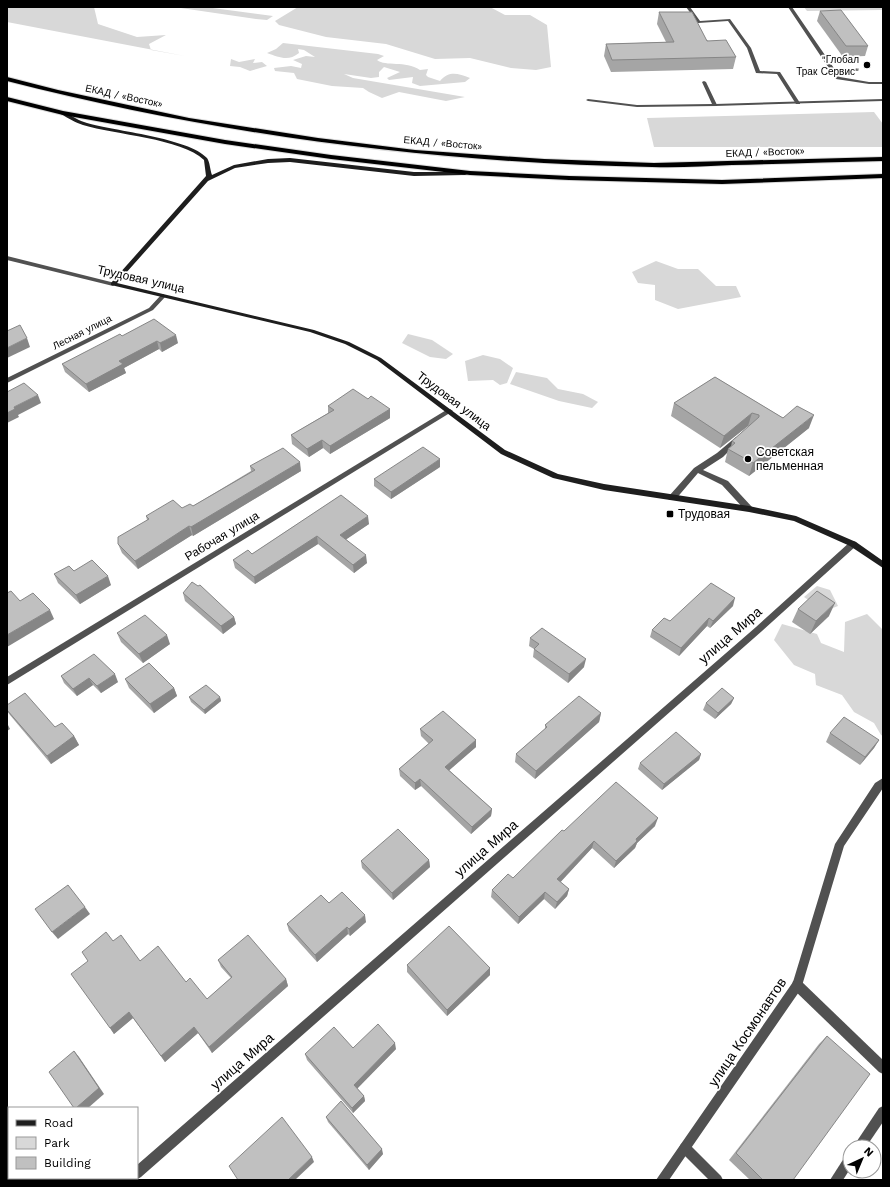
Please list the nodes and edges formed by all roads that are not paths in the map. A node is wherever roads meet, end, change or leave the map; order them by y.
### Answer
1 (688, 7) edge
2 (790, 7) edge
3 (7, 79) edge
4 (704, 82) dead end
5 (883, 83) edge
6 (7, 99) edge
7 (588, 100) dead end
8 (883, 100) edge
9 (798, 102) junction
10 (715, 105) junction
11 (63, 113) junction
12 (883, 159) edge
13 (470, 173) junction
14 (883, 176) edge
15 (206, 180) junction
16 (7, 258) edge
17 (113, 284) junction
18 (162, 296) junction
19 (7, 381) edge
20 (450, 412) junction
21 (746, 433) edge
22 (697, 470) junction
23 (672, 498) junction
24 (749, 509) junction
25 (853, 544) junction
26 (883, 565) edge
27 (7, 681) edge
28 (883, 782) edge
29 (798, 985) junction
30 (883, 1068) edge
31 (883, 1112) edge
32 (864, 1139) edge
33 (686, 1148) junction
34 (842, 1171) edge
35 (138, 1172) edge
36 (662, 1180) edge
37 (717, 1180) edge
38 (836, 1180) edge

1 - 9 street
2 - 5 street
3 - 12 highway, ЕКАД / «Восток»
4 - 10 street
6 - 11 highway
7 - 10 street
8 - 9 street
9 - 10 street
11 - 13 highway
11 - 15 main road
13 - 14 highway
13 - 15 main road
15 - 17 main road
16 - 17 street, Трудовая улица
17 - 18 main road, Трудовая улица
18 - 19 street, Лесная улица
18 - 20 main road, Трудовая улица
20 - 23 main road, Трудовая улица
20 - 27 street, Рабочая улица
21 - 22 street
22 - 23 street
22 - 24 street
23 - 24 main road, Трудовая улица
24 - 25 main road, Трудовая улица
25 - 26 main road, Трудовая улица
25 - 35 street, улица Мира
28 - 29 street, улица Космонавтов
29 - 30 street
29 - 33 street, улица Космонавтов
31 - 32 street
33 - 36 street, улица Космонавтов
33 - 37 street
34 - 38 street

